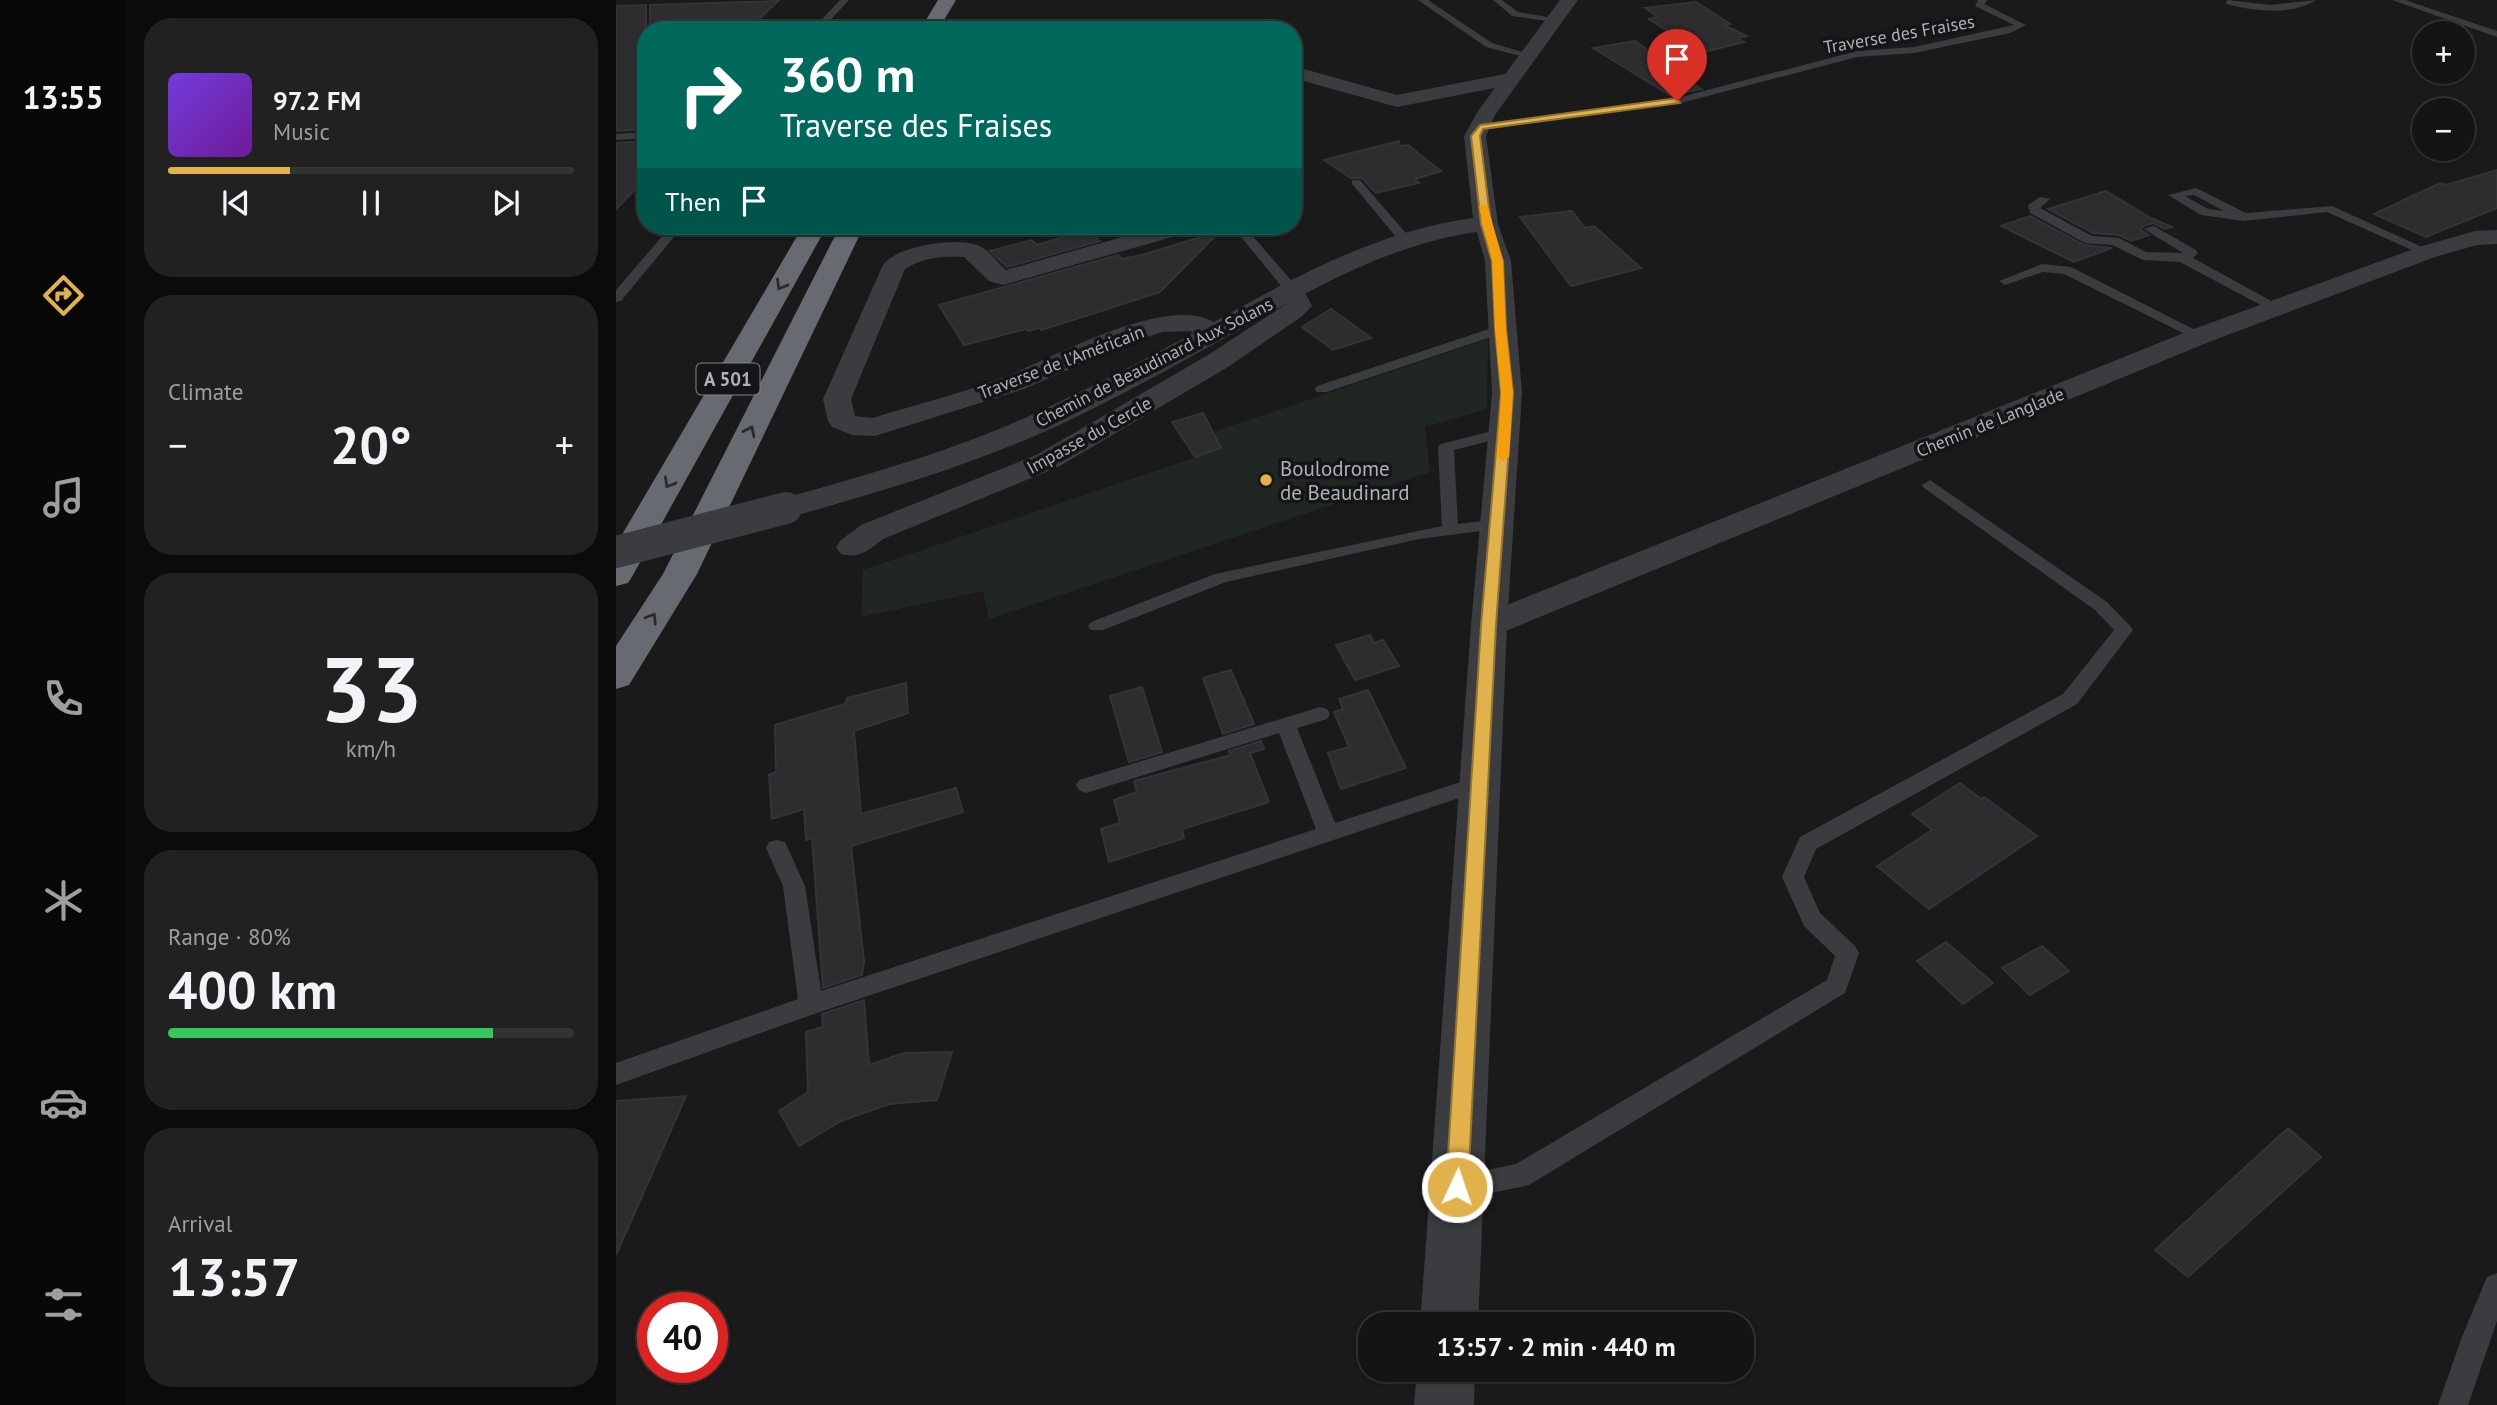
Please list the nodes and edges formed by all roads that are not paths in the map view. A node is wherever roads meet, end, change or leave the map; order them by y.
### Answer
1 (845, 0) edge
2 (947, 0) edge
3 (1422, 0) edge
4 (1497, 0) edge
5 (1569, 0) edge
6 (1984, 0) edge
7 (2312, 0) edge
8 (2396, 0) edge
9 (2228, 2) edge
10 (1555, 19) junction
11 (825, 21) edge
12 (934, 21) edge
13 (2497, 34) edge
14 (1528, 55) junction
15 (1302, 75) edge
16 (1510, 79) junction
17 (1480, 127) junction
18 (637, 136) edge
19 (616, 137) edge
20 (637, 145) edge
21 (616, 146) edge
22 (1356, 182) dead end
23 (2044, 199) dead end
24 (2244, 217) junction
25 (1486, 224) junction
26 (2150, 229) dead end
27 (669, 235) edge
28 (810, 235) edge
29 (848, 235) edge
30 (1154, 235) edge
31 (1246, 235) edge
32 (2497, 237) edge
33 (1406, 241) junction
34 (2427, 252) junction
35 (2183, 258) junction
36 (2005, 281) dead end
37 (1292, 290) junction
38 (616, 298) edge
39 (2277, 308) junction
40 (1500, 329) junction
41 (1213, 333) junction
42 (2200, 336) junction
43 (1322, 389) dead end
44 (1504, 433) junction
45 (1930, 485) dead end
46 (1498, 524) junction
47 (1450, 530) junction
48 (852, 547) dead end
49 (616, 552) edge
50 (616, 575) edge
51 (1489, 625) junction
52 (1097, 626) dead end
53 (616, 676) edge
54 (1320, 714) dead end
55 (1286, 725) junction
56 (1479, 784) junction
57 (1086, 785) dead end
58 (1328, 833) junction
59 (777, 848) dead end
60 (811, 1005) junction
61 (616, 1074) edge
62 (1457, 1187) junction
63 (2497, 1287) edge
64 (1450, 1312) edge
65 (1445, 1382) edge
66 (1444, 1405) edge
67 (2453, 1405) edge

1 - 11 lane
2 - 12 highway
3 - 14 lane
4 - 10 lane
5 - 10 street
6 - 17 lane, Traverse des Fraises
7 - 9 lane
8 - 13 lane
10 - 14 street
14 - 16 street
15 - 16 street
16 - 17 street
17 - 25 street
18 - 19 lane
20 - 21 lane
22 - 33 lane
23 - 35 lane
24 - 24 lane
24 - 34 lane
25 - 33 street, Chemin de Beaudinard Aux Solans
25 - 40 street
26 - 35 lane
27 - 38 lane
28 -> 50 highway, A 501
53 -> 29 highway, A 501
30 - 41 street, Traverse de l'Américain
31 - 37 lane
32 - 34 street, Chemin de Langlade
33 - 37 street, Chemin de Beaudinard Aux Solans
34 - 39 street, Chemin de Langlade
35 - 39 lane
36 - 42 lane
37 - 41 street, Chemin de Beaudinard Aux Solans
37 - 48 street, Impasse du Cercle
39 - 42 street, Chemin de Langlade
40 - 43 lane
40 - 44 street
41 - 49 street, Chemin de Beaudinard Aux Solans, bridge
42 - 51 street, Chemin de Langlade
44 - 46 street
44 - 47 lane
45 - 62 lane
46 - 47 lane
46 - 51 street
47 - 52 lane
51 - 56 street
54 - 55 lane
55 - 57 lane
55 - 58 lane
56 - 58 lane
56 - 62 street
58 - 60 lane
59 - 60 lane
60 - 61 lane
62 - 64 street
63 - 67 lane
65 - 66 street

